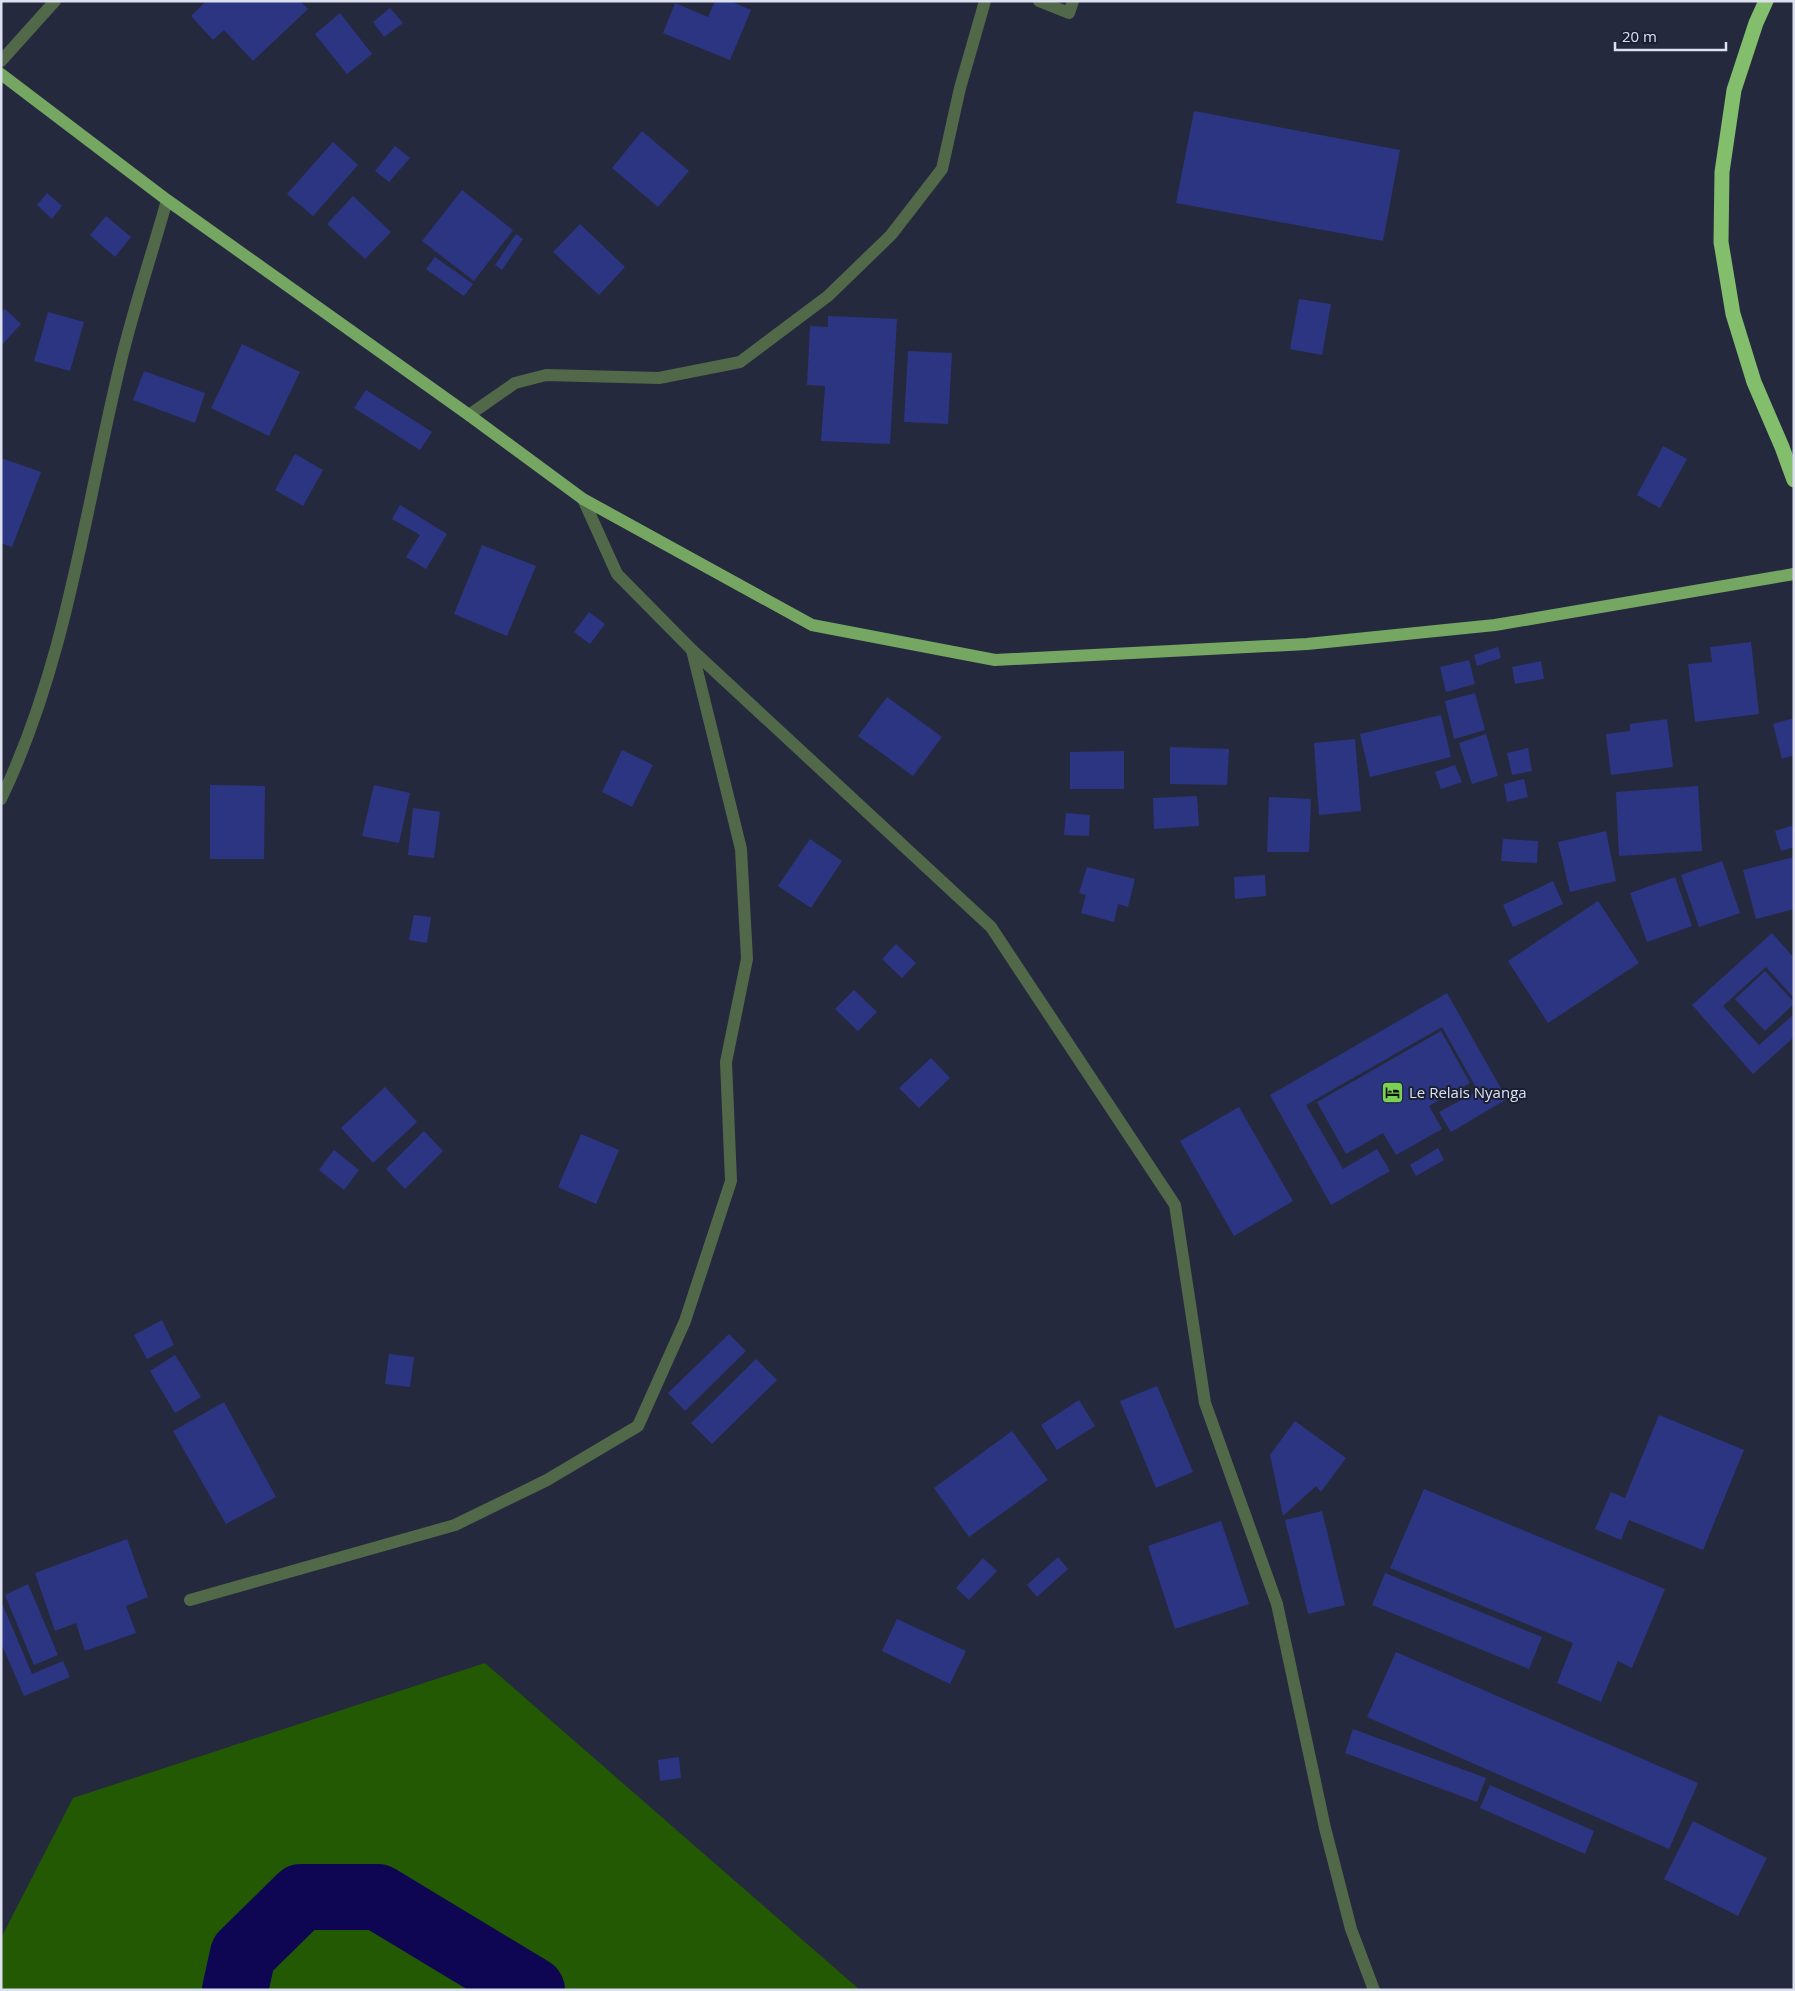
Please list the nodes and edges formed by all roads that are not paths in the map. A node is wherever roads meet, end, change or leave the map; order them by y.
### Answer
1 (55, 1) edge
2 (985, 1) edge
3 (1039, 1) edge
4 (1073, 1) edge
5 (1766, 1) edge
6 (1, 61) edge
7 (1, 74) edge
8 (167, 200) junction
9 (468, 415) junction
10 (1794, 480) edge
11 (584, 499) junction
12 (1794, 574) edge
13 (692, 650) junction
14 (1, 799) edge
15 (190, 1600) dead end
16 (1374, 1990) edge

1 - 6 street
2 - 9 street
3 - 4 street
5 - 10 highway
7 - 8 main road
8 - 9 main road
8 - 14 street
9 - 11 main road
11 - 12 main road
11 - 13 street
13 - 15 street
13 - 16 street

